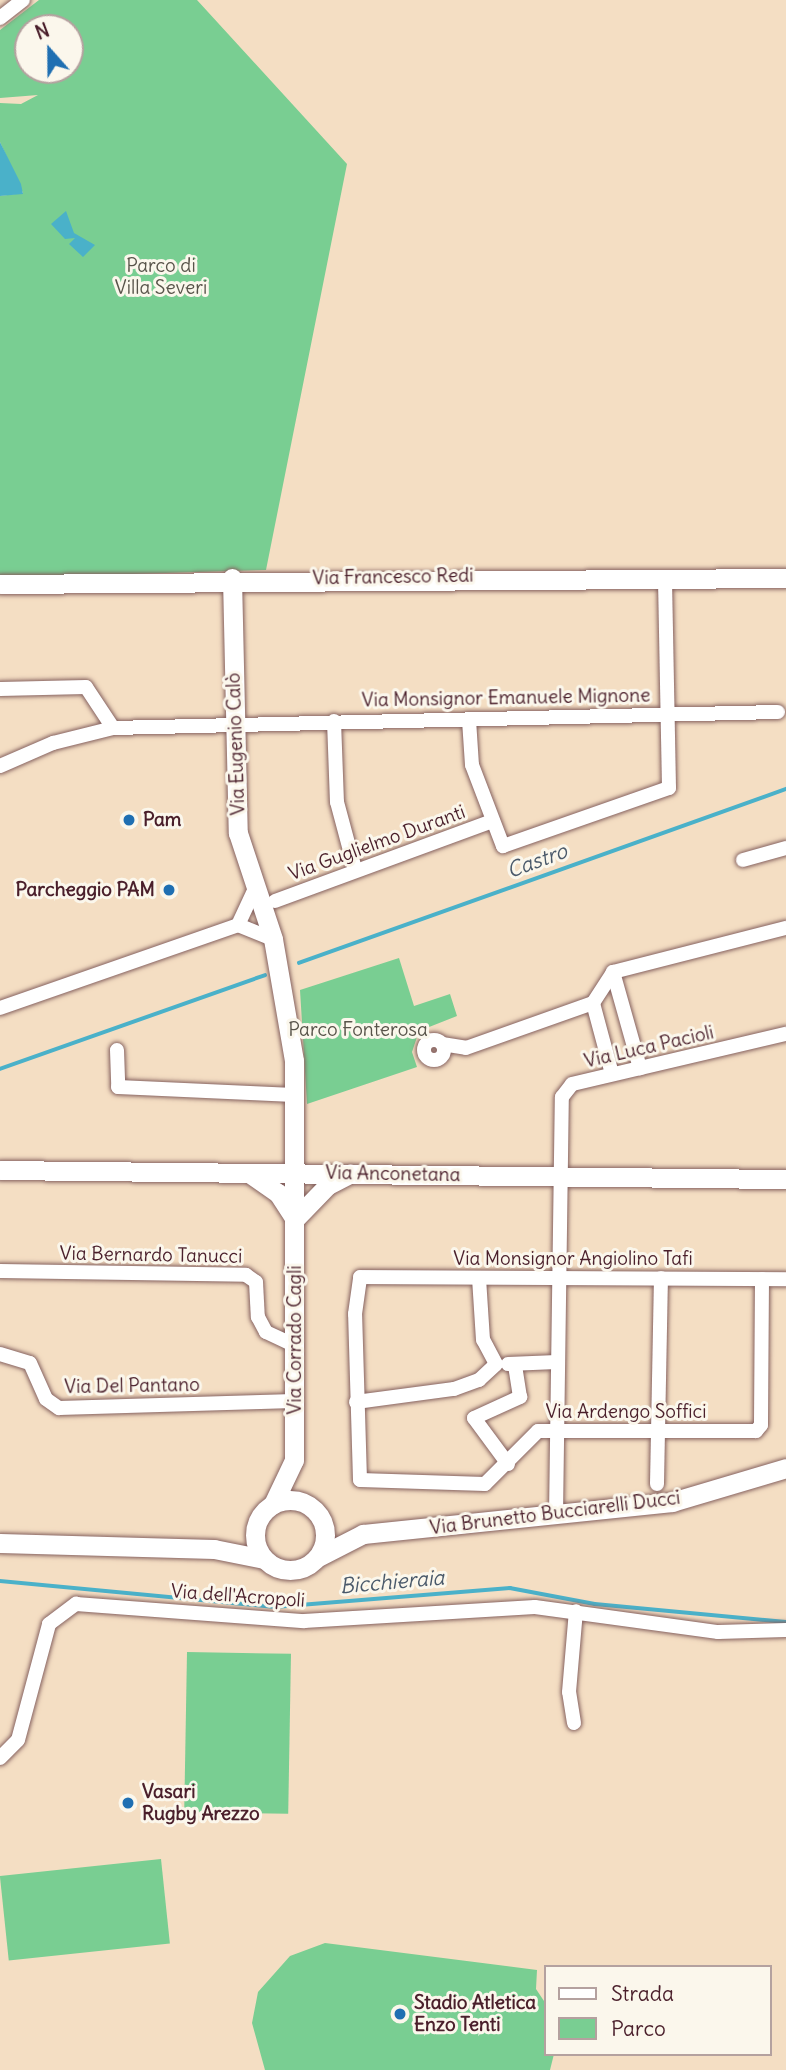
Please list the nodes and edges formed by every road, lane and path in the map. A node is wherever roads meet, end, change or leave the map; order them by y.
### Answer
1 (23, 0) edge
2 (0, 18) edge
3 (232, 578) junction
4 (666, 578) junction
5 (786, 578) edge
6 (0, 584) edge
7 (0, 689) edge
8 (778, 712) dead end
9 (669, 713) junction
10 (469, 720) junction
11 (334, 721) junction
12 (234, 724) junction
13 (113, 728) junction
14 (0, 766) edge
15 (492, 821) junction
16 (786, 848) edge
17 (743, 860) dead end
18 (355, 869) junction
19 (264, 899) junction
20 (238, 925) junction
21 (786, 928) edge
22 (273, 939) junction
23 (613, 972) junction
24 (593, 1003) junction
25 (0, 1008) edge
26 (786, 1034) edge
27 (117, 1050) dead end
28 (441, 1051) dead end
29 (640, 1068) junction
30 (612, 1074) junction
31 (294, 1095) junction
32 (0, 1170) edge
33 (296, 1172) junction
34 (248, 1173) junction
35 (352, 1173) junction
36 (558, 1176) junction
37 (786, 1179) edge
38 (295, 1219) junction
39 (0, 1271) edge
40 (360, 1277) joint
41 (479, 1278) junction
42 (557, 1278) junction
43 (661, 1279) junction
44 (762, 1279) junction
45 (786, 1279) edge
46 (294, 1345) junction
47 (0, 1354) edge
48 (557, 1362) junction
49 (496, 1364) junction
50 (515, 1364) junction
51 (294, 1401) junction
52 (356, 1402) junction
53 (556, 1429) junction
54 (658, 1431) junction
55 (294, 1460) junction
56 (509, 1464) junction
57 (786, 1468) edge
58 (657, 1485) dead end
59 (273, 1504) junction
60 (314, 1509) junction
61 (556, 1515) junction
62 (363, 1534) junction
63 (254, 1535) junction
64 (0, 1543) edge
65 (214, 1549) junction
66 (318, 1556) junction
67 (264, 1559) junction
68 (576, 1611) junction
69 (786, 1630) edge
70 (574, 1723) dead end
71 (0, 1758) edge

1 - 2 street
3 - 4 main road, Via Francesco Redi
3 - 6 main road, Via Francesco Redi
3 - 12 main road, Via Eugenio Calò
4 - 5 main road, Via Francesco Redi
4 - 9 street
7 - 13 street
8 - 9 street, Via Monsignor Emanuele Mignone
9 - 10 street, Via Monsignor Emanuele Mignone
9 - 15 street
10 - 11 street, Via Monsignor Emanuele Mignone
10 - 15 street
11 - 12 street, Via Monsignor Emanuele Mignone
11 - 18 street
12 - 13 street, Via Monsignor Emanuele Mignone
12 - 19 main road, Via Eugenio Calò
13 - 14 street, Via Monsignor Emanuele Mignone
15 - 18 street, Via Guglielmo Duranti
16 - 17 street
18 - 19 street, Via Guglielmo Duranti
19 - 20 street
19 - 22 main road, Via Eugenio Calò
20 - 22 street
20 - 25 street
21 - 23 street
22 - 31 main road, Via Eugenio Calò
23 - 24 street
23 - 29 street
24 - 28 street
24 - 30 street
26 - 29 street, Via Luca Pacioli
27 - 31 street
29 - 30 street, Via Luca Pacioli
30 - 36 street, Via Luca Pacioli
31 - 33 main road, Via Corrado Cagli
32 - 34 main road, Via Anconetana
33 - 34 main road, Via Anconetana
33 - 35 main road, Via Anconetana
33 - 38 main road, Via Corrado Cagli
34 - 38 main road
35 - 36 main road, Via Anconetana
35 - 38 main road
36 - 37 main road, Via Anconetana
36 - 42 street, Via Luca Pacioli
38 - 46 main road, Via Corrado Cagli
39 - 46 street, Via Bernardo Tanucci
40 - 41 street, Via Monsignor Angiolino Tafi
40 - 52 street, Via Ardengo Soffici
41 - 42 street, Via Monsignor Angiolino Tafi
41 - 49 street
42 - 43 street, Via Monsignor Angiolino Tafi
42 - 48 street, Via Luca Pacioli
43 - 44 street, Via Monsignor Angiolino Tafi
43 - 54 street
44 - 45 street, Via Monsignor Angiolino Tafi
44 - 54 street, Via Ardengo Soffici
46 - 51 main road, Via Corrado Cagli
47 - 51 street, Via Del Pantano
48 - 50 street
48 - 53 street, Via Luca Pacioli
49 - 50 street
49 - 52 street
50 - 56 street
51 - 55 main road, Via Corrado Cagli
52 - 56 street, Via Ardengo Soffici
53 - 54 street, Via Ardengo Soffici
53 - 56 street, Via Ardengo Soffici
53 - 61 street, Via Luca Pacioli
54 - 58 street
55 - 59 main road
55 - 60 main road
57 - 61 main road, Via Brunetto Bucciarelli Ducci
59 - 60 main road
59 - 63 main road
60 - 62 main road
60 - 66 main road
61 - 62 main road, Via Brunetto Bucciarelli Ducci
62 - 66 main road, Via Brunetto Bucciarelli Ducci
63 - 65 main road
63 - 67 main road
64 - 65 main road
65 - 67 main road
66 - 67 main road
68 - 69 street, Via dell'Acropoli
68 - 70 street
68 - 71 street, Via dell'Acropoli

